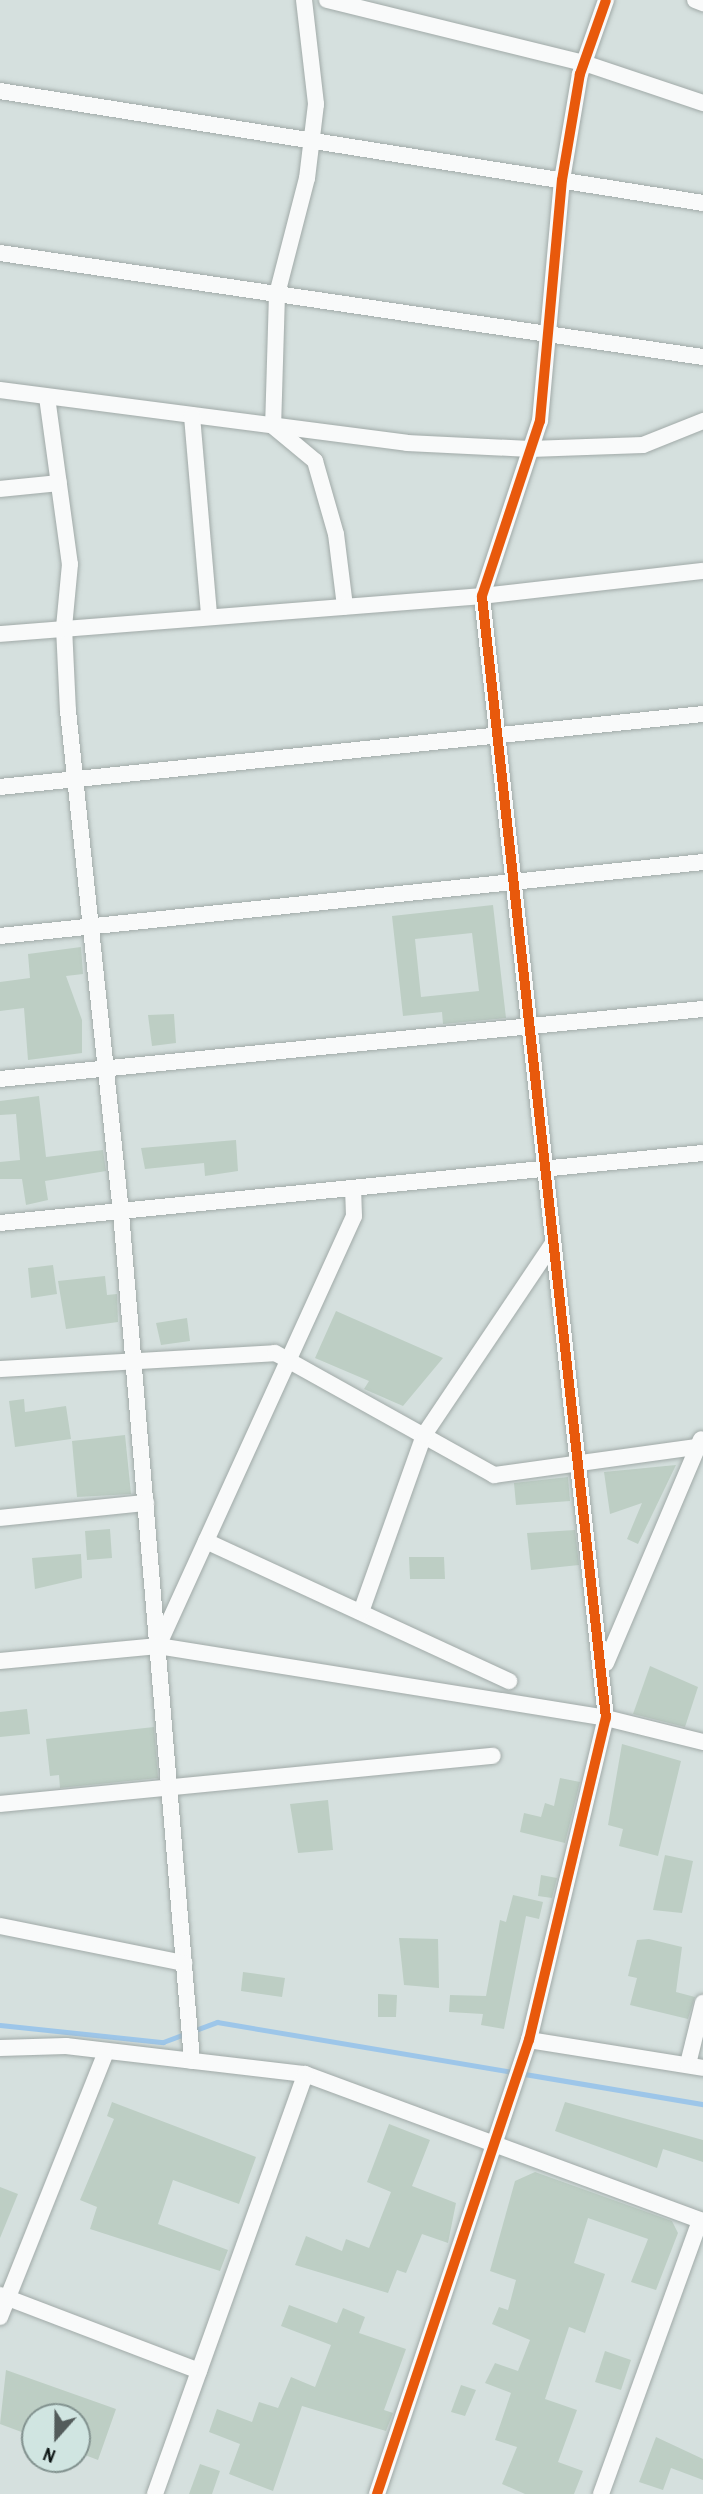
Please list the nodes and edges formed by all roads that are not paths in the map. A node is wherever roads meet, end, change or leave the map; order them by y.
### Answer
1 (304, 0) edge
2 (327, 0) edge
3 (606, 0) edge
4 (695, 0) edge
5 (703, 3) edge
6 (584, 63) junction
7 (0, 91) edge
8 (703, 103) edge
9 (311, 140) junction
10 (562, 180) junction
11 (703, 203) edge
12 (0, 253) edge
13 (277, 294) junction
14 (544, 334) junction
15 (703, 357) edge
16 (0, 390) edge
17 (47, 397) junction
18 (192, 416) junction
19 (703, 421) edge
20 (273, 426) junction
21 (530, 449) junction
22 (59, 483) junction
23 (0, 489) edge
24 (703, 571) edge
25 (482, 596) junction
26 (345, 606) junction
27 (209, 616) junction
28 (64, 627) junction
29 (0, 634) edge
30 (703, 714) edge
31 (500, 735) junction
32 (75, 779) junction
33 (0, 787) edge
34 (703, 862) edge
35 (514, 882) junction
36 (89, 927) junction
37 (0, 936) edge
38 (703, 1009) edge
39 (528, 1026) junction
40 (104, 1068) junction
41 (0, 1079) edge
42 (703, 1153) edge
43 (546, 1168) junction
44 (353, 1189) junction
45 (121, 1213) junction
46 (0, 1223) edge
47 (553, 1243) junction
48 (134, 1357) junction
49 (288, 1360) junction
50 (0, 1369) edge
51 (424, 1435) junction
52 (701, 1442) edge
53 (582, 1462) junction
54 (146, 1503) junction
55 (0, 1518) edge
56 (206, 1541) junction
57 (360, 1612) junction
58 (158, 1646) junction
59 (0, 1661) edge
60 (605, 1665) junction
61 (509, 1681) dead end
62 (606, 1718) junction
63 (703, 1742) edge
64 (493, 1756) dead end
65 (170, 1788) junction
66 (0, 1804) edge
67 (0, 1926) edge
68 (184, 1963) junction
69 (703, 2003) edge
70 (529, 2040) junction
71 (0, 2048) edge
72 (105, 2054) junction
73 (192, 2061) junction
74 (696, 2066) edge
75 (306, 2074) junction
76 (494, 2147) junction
77 (702, 2221) edge
78 (4, 2297) edge
79 (0, 2317) edge
80 (199, 2371) junction
81 (155, 2494) edge
82 (377, 2494) edge
83 (601, 2494) edge

1 - 9 street
2 - 6 street
3 - 6 street
4 - 5 street
6 - 8 street
6 - 10 street
7 - 9 street
9 - 10 street
9 - 13 street
10 - 11 street
10 - 14 street
12 - 13 street
13 - 14 street
13 - 20 street
14 - 15 street
14 - 21 street
16 - 17 street
17 - 18 street
17 - 22 street
18 - 20 street
18 - 27 street
19 - 21 street
20 - 21 street
20 - 26 street
21 - 25 street
22 - 23 street
22 - 28 street
24 - 25 street
25 - 26 street
25 - 31 street
26 - 27 street
27 - 28 street
28 - 29 street
28 - 32 street
30 - 31 street
31 - 32 street
31 - 35 street
32 - 33 street
32 - 36 street
34 - 35 street
35 - 36 street
35 - 39 street
36 - 37 street
36 - 40 street
38 - 39 street
39 - 40 street
39 - 43 street
40 - 41 street
40 - 45 street
42 - 43 street
43 - 44 street
43 - 47 street
44 - 45 street
44 - 49 street
45 - 46 street
45 - 48 street
47 - 51 street
47 - 53 street
48 - 49 street
48 - 50 street
48 - 54 street
49 - 51 street
49 - 56 street
51 - 53 street
51 - 57 street
52 - 53 street
52 - 60 street
53 - 60 street
54 - 55 street
54 - 58 street
56 - 57 street
56 - 58 street
57 - 61 street
58 - 59 street
58 - 62 street
58 - 65 street
60 - 62 street
62 - 63 street
62 - 70 street
64 - 65 street
65 - 66 street
65 - 68 street
67 - 68 street
68 - 73 street
69 - 74 street
70 - 74 street
70 - 76 street
71 - 72 street
72 - 73 street
72 - 78 street
73 - 75 street
75 - 76 street
75 - 80 street
76 - 77 street
76 - 82 street
77 - 83 street
78 - 79 street
78 - 80 street
80 - 81 street

